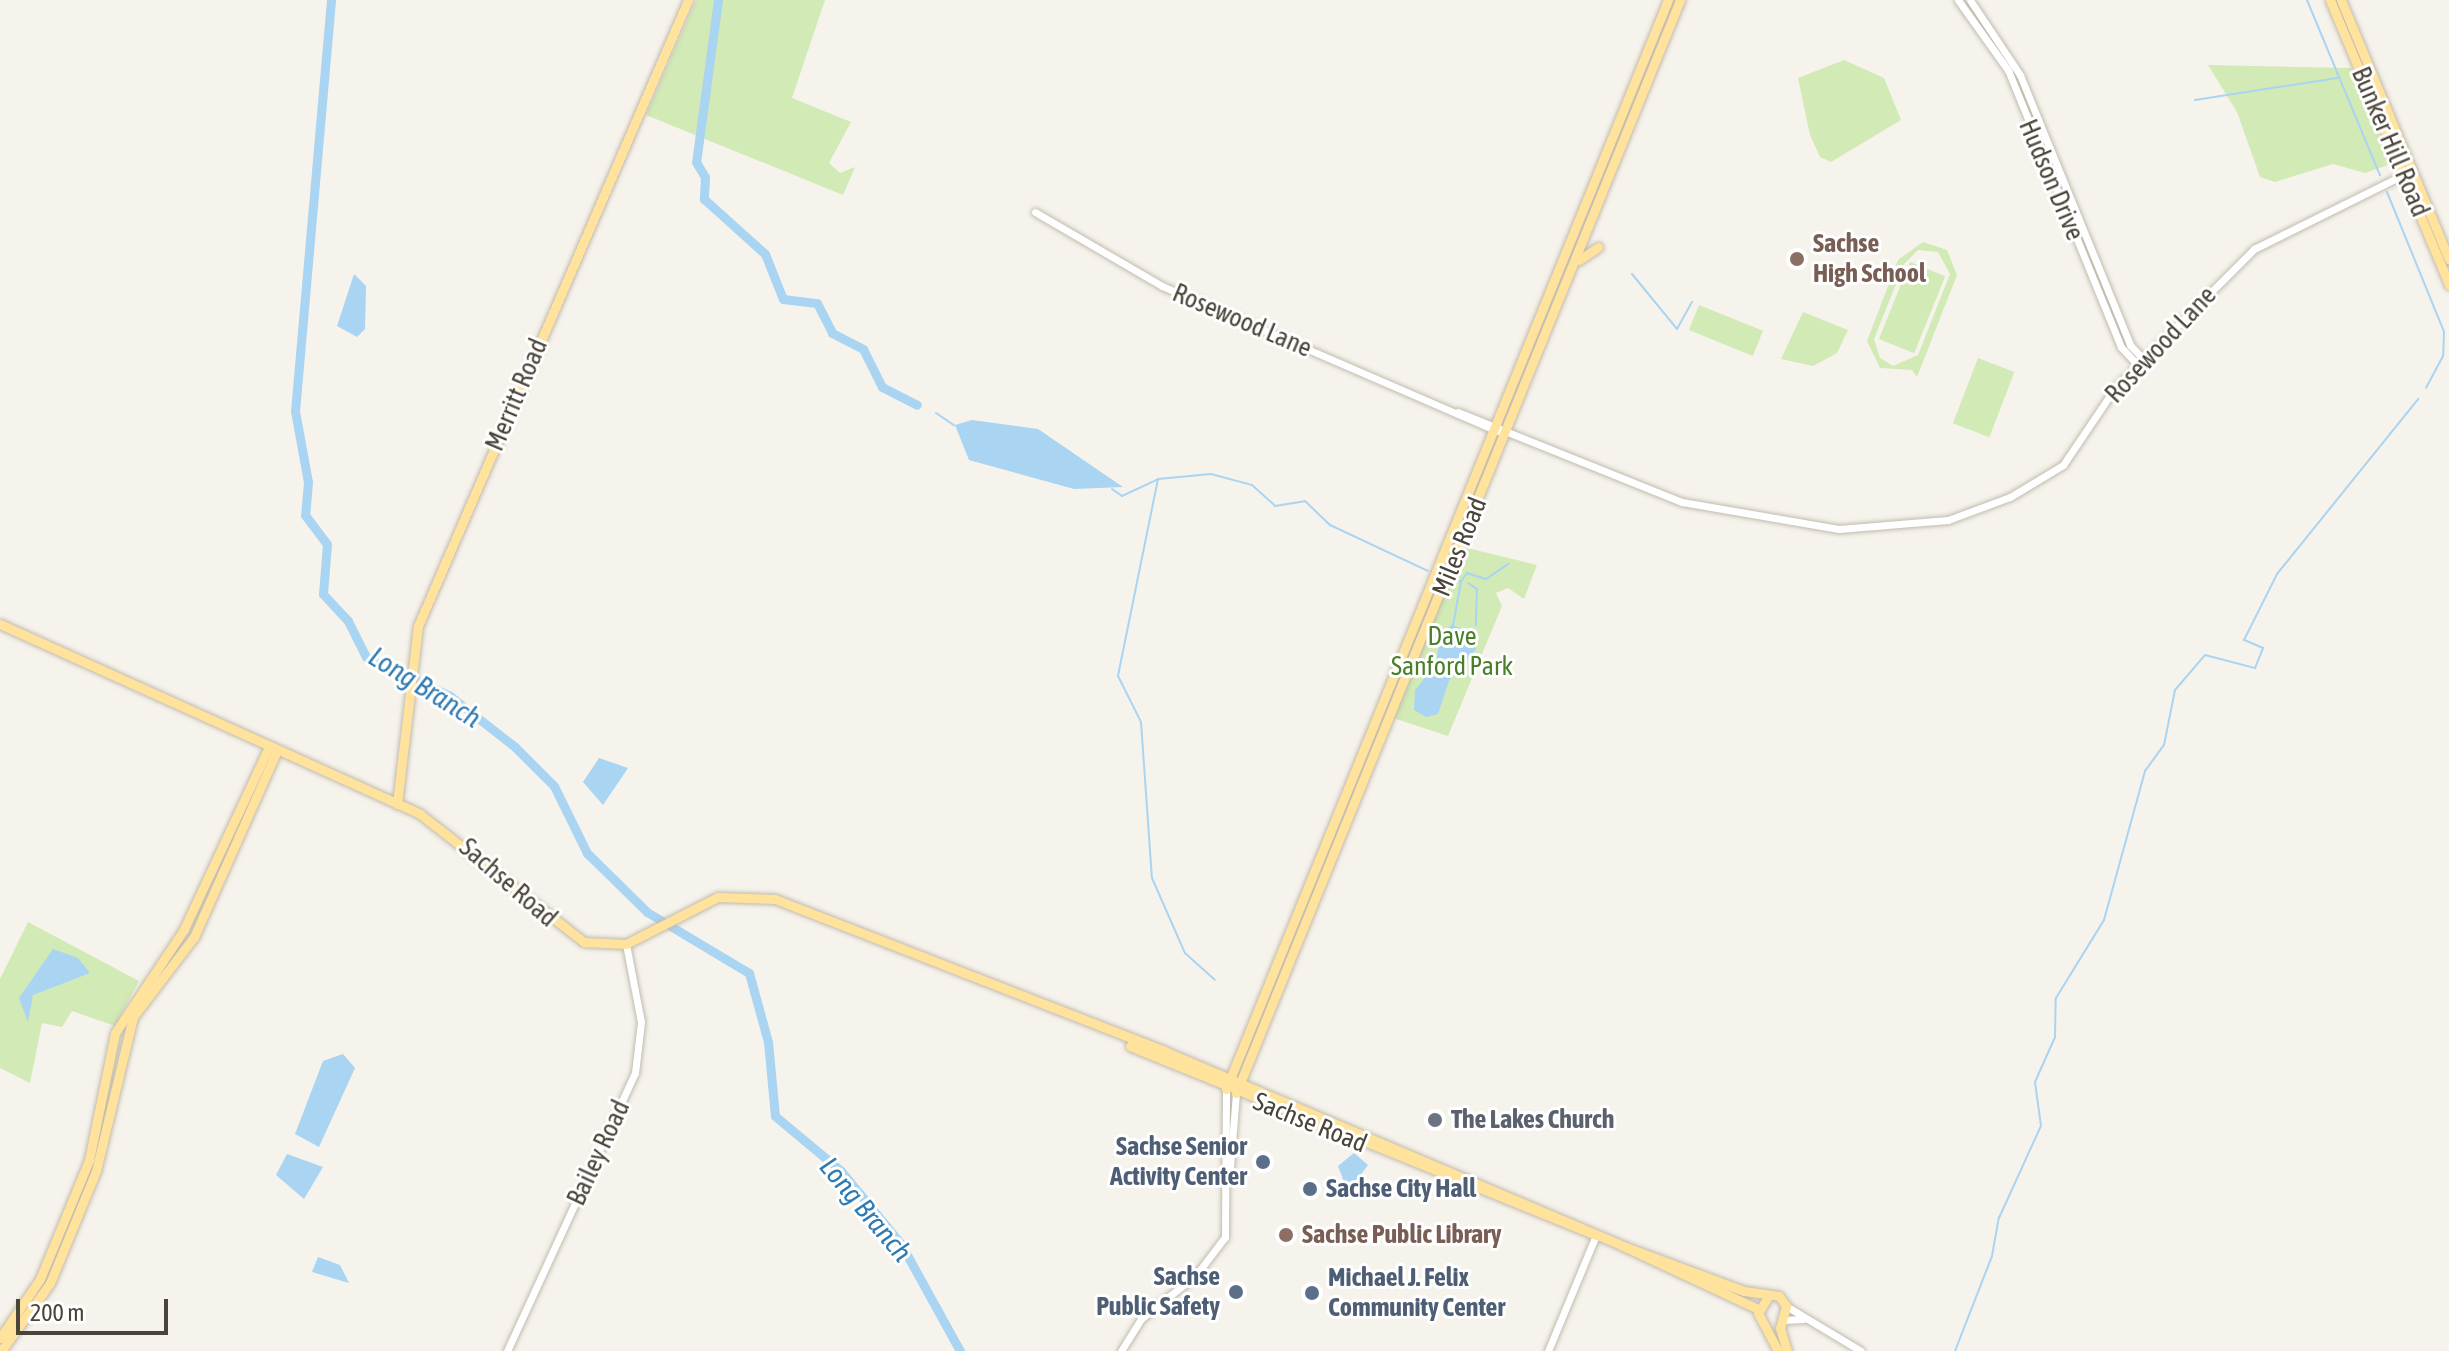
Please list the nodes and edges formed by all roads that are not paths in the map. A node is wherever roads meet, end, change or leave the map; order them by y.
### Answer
1 (688, 0) edge
2 (1668, 0) edge
3 (1680, 0) edge
4 (1958, 0) edge
5 (1970, 0) edge
6 (2330, 0) edge
7 (2341, 0) edge
8 (2408, 173) junction
9 (1035, 212) dead end
10 (1598, 247) dead end
11 (2449, 259) edge
12 (1573, 270) junction
13 (2449, 285) edge
14 (2140, 361) junction
15 (1494, 426) junction
16 (1506, 431) junction
17 (1426, 594) junction
18 (1439, 599) junction
19 (0, 624) edge
20 (273, 749) junction
21 (397, 804) junction
22 (1305, 893) junction
23 (1317, 898) junction
24 (626, 944) junction
25 (1233, 1086) junction
26 (1596, 1235) junction
27 (1623, 1246) junction
28 (1769, 1295) junction
29 (1786, 1306) junction
30 (1758, 1309) junction
31 (1803, 1319) junction
32 (1782, 1321) junction
33 (1766, 1323) junction
34 (0, 1338) edge
35 (1, 1351) edge
36 (507, 1351) edge
37 (1121, 1351) edge
38 (1548, 1351) edge
39 (1778, 1351) edge
40 (1787, 1351) edge
41 (1861, 1351) edge

1 - 21 main road, Merritt Road
2 - 15 main road, Miles Road
3 - 12 main road, Miles Road
4 - 14 street, Hudson Drive
5 - 14 street, Hudson Drive
6 - 8 main road, Bunker Hill Road
7 - 8 main road, Bunker Hill Road
8 - 11 main road, Bunker Hill Road
8 - 13 main road, Bunker Hill Road
8 - 14 street, Rosewood Lane
9 - 15 street, Rosewood Lane
10 - 12 main road
12 - 16 main road, Miles Road
14 - 16 street, Rosewood Lane
15 - 16 street, Rosewood Lane
15 - 17 main road, Miles Road
16 - 18 main road, Miles Road
17 - 18 main road
17 - 22 main road, Miles Road
18 - 23 main road, Miles Road
19 - 20 main road, Sachse Road
20 - 21 main road, Sachse Road
20 - 34 main road
20 - 35 main road
21 - 24 main road, Sachse Road
22 - 23 main road
22 - 25 main road, Miles Road
23 - 25 main road, Miles Road
24 - 25 main road, Sachse Road
24 - 36 street, Bailey Road
25 - 26 main road, Sachse Road
25 - 37 street
26 - 27 main road, Sachse Road
26 - 38 street
27 - 28 main road, Sachse Road
27 - 30 main road, Sachse Road
28 - 29 main road, Sachse Road
28 - 30 main road
29 - 31 street
29 - 32 main road
30 - 33 main road
31 - 32 street
31 - 41 street
32 - 33 main road
32 - 40 main road
33 - 39 main road

